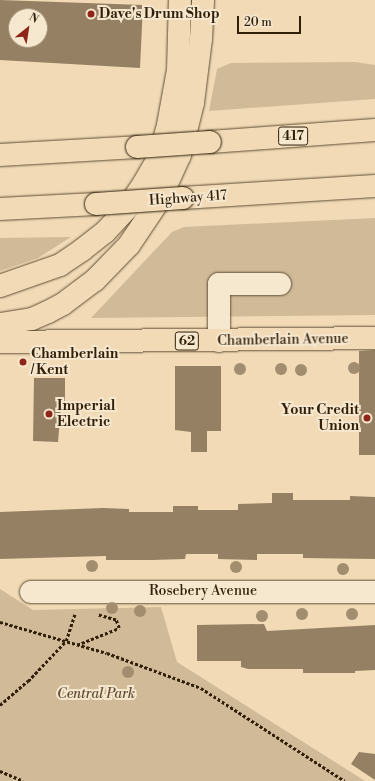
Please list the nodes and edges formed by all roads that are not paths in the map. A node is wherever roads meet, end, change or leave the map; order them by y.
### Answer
1 (180, 0) edge
2 (203, 0) edge
3 (375, 130) edge
4 (0, 155) edge
5 (375, 186) edge
6 (0, 209) edge
7 (280, 284) dead end
8 (0, 286) edge
9 (0, 324) edge
10 (375, 338) edge
11 (219, 341) junction
12 (0, 342) edge
13 (31, 592) dead end
14 (375, 592) edge

1 - 8 main road
2 - 9 main road
3 - 4 main road, 417, bridge
5 - 6 main road, Highway 417, bridge
7 - 11 street
10 - 11 main road, Chamberlain Avenue / 62
11 - 12 main road, Chamberlain Avenue / 62
13 - 14 street, Rosebery Avenue

